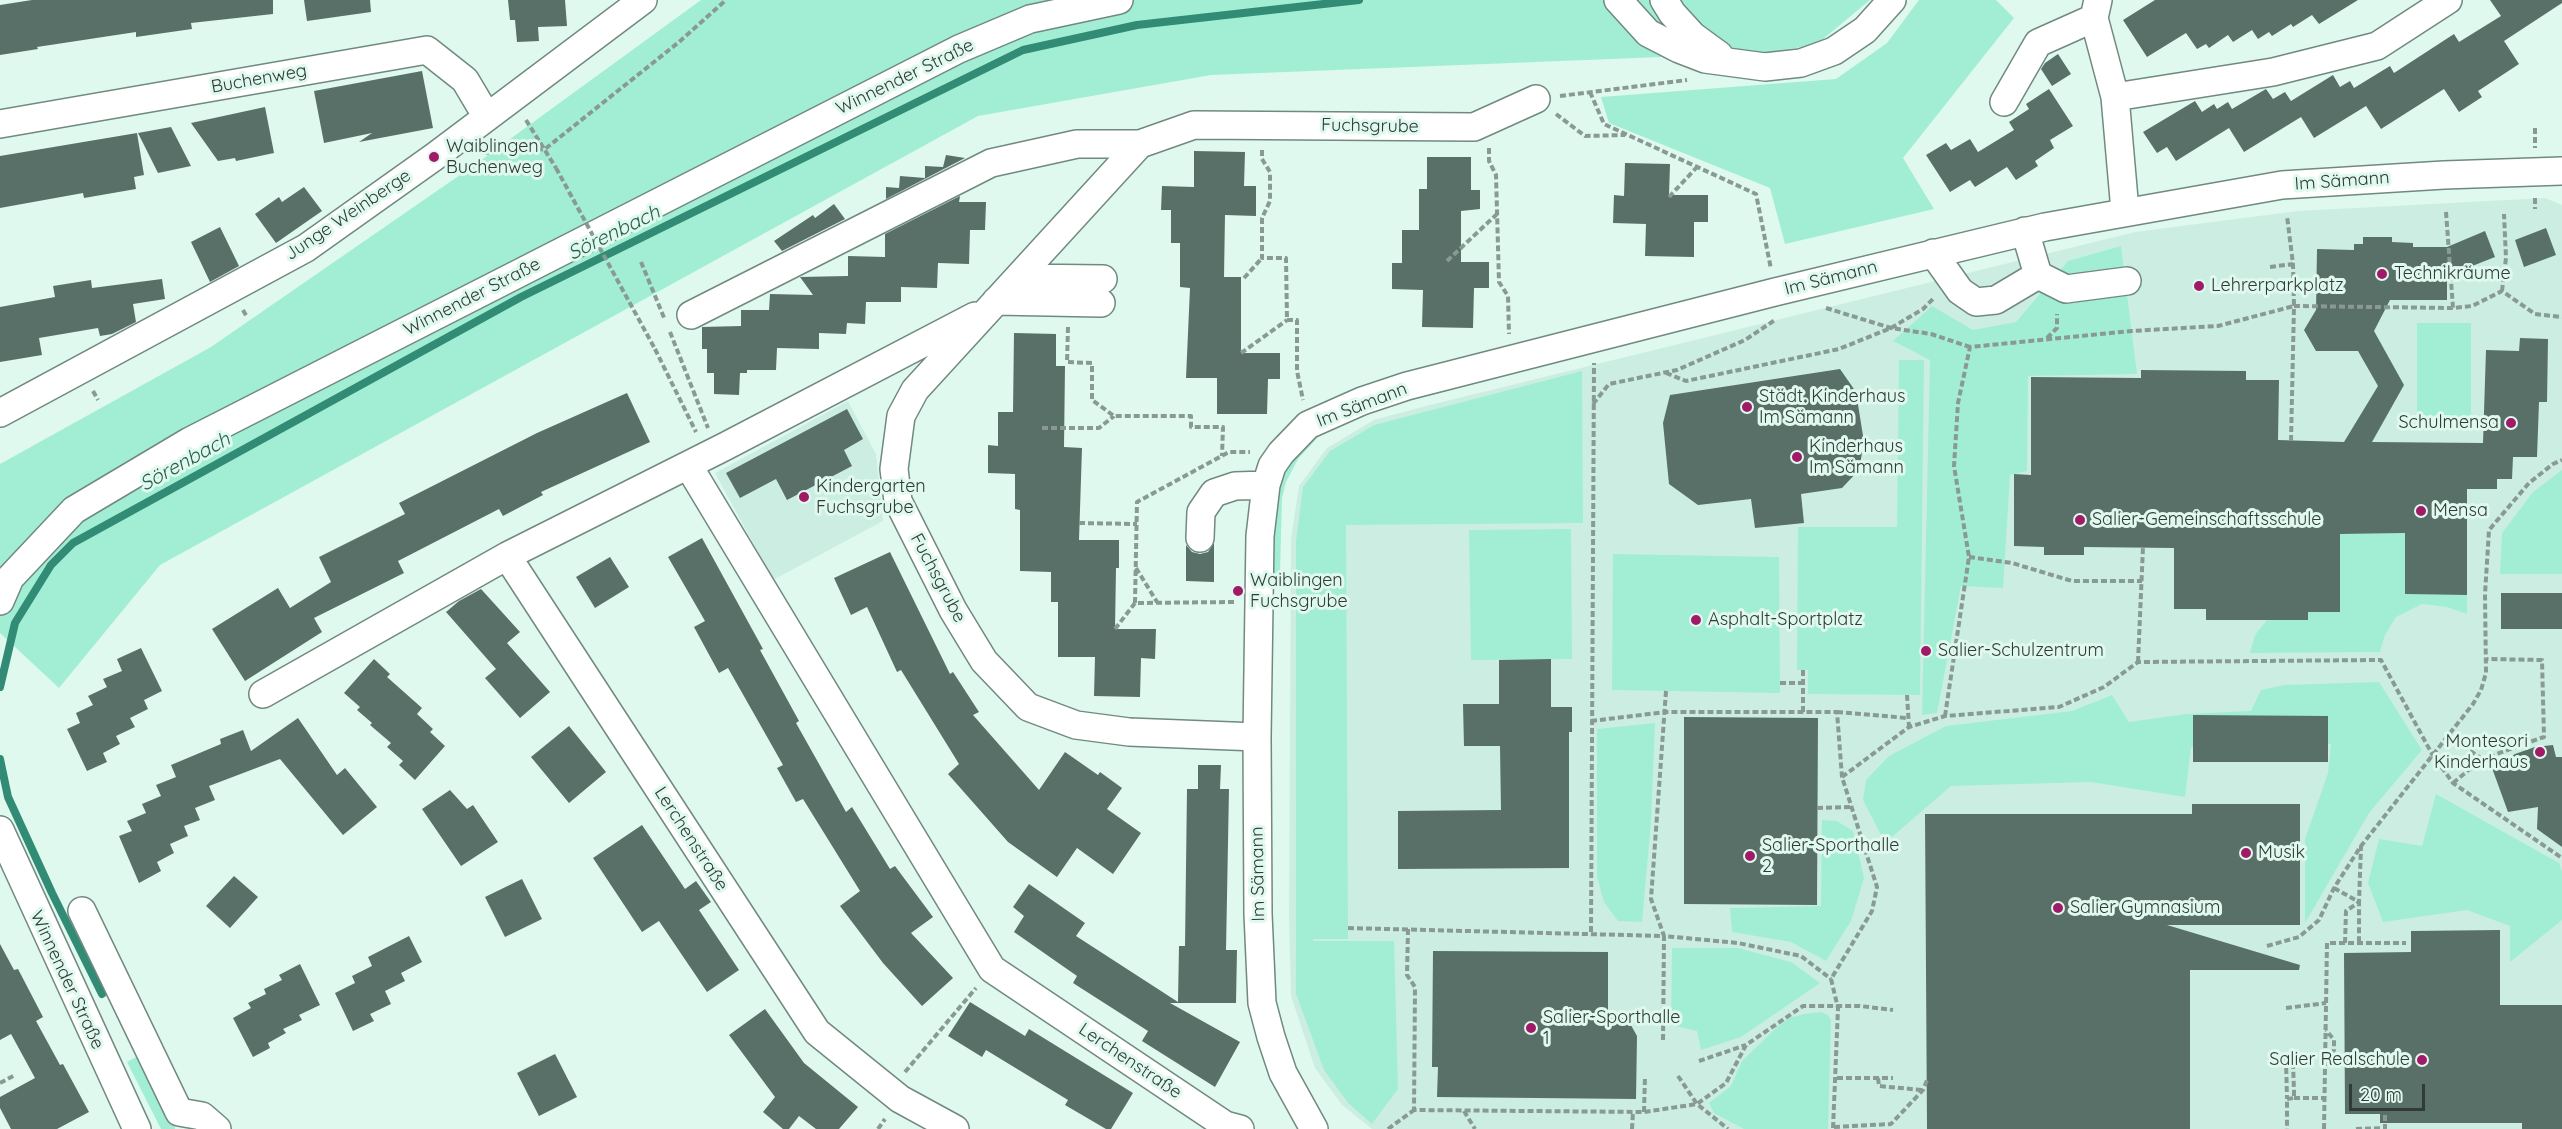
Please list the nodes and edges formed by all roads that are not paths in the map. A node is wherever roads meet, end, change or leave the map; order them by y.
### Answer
1 (643, 0) edge
2 (1119, 0) edge
3 (1618, 0) edge
4 (1664, 0) edge
5 (1892, 0) edge
6 (2443, 1) edge
7 (2096, 9) edge
8 (1729, 63) junction
9 (2115, 97) junction
10 (1536, 99) road end
11 (2004, 102) dead end
12 (487, 117) junction
13 (0, 124) edge
14 (1140, 144) junction
15 (2562, 171) edge
16 (2125, 211) junction
17 (2025, 231) junction
18 (1933, 253) junction
19 (2038, 274) junction
20 (1018, 278) junction
21 (2127, 281) dead end
22 (994, 304) junction
23 (691, 315) dead end
24 (0, 413) edge
25 (704, 456) junction
26 (1266, 485) junction
27 (1200, 538) dead end
28 (507, 556) junction
29 (0, 601) edge
30 (263, 694) dead end
31 (1257, 737) junction
32 (0, 830) edge
33 (82, 911) dead end
34 (127, 1125) edge
35 (217, 1129) edge
36 (955, 1129) edge
37 (1240, 1129) edge
38 (1314, 1129) edge

1 - 12 street, Junge Weinberge
2 - 29 street, Winnender Straße
3 - 8 street
4 - 8 street
5 - 8 street
6 - 9 street
7 - 9 street
7 - 11 street
9 - 16 street
10 - 14 street, Fuchsgrube
12 - 13 street, Buchenweg
12 - 24 street, Junge Weinberge
14 - 20 street, Fuchsgrube
14 - 23 street, Fuchsgrube
15 - 16 street, Im Sämann
16 - 17 street, Im Sämann
17 - 18 street, Im Sämann
17 - 19 street
18 - 19 street
18 - 26 street, Im Sämann
19 - 21 street
20 - 22 street, Fuchsgrube
20 - 22 street
22 - 25 street
22 - 31 street, Fuchsgrube
25 - 28 street
25 - 37 street, Lerchenstraße
26 - 27 street
26 - 31 street, Im Sämann
28 - 30 street
28 - 36 street, Lerchenstraße
31 - 38 street, Im Sämann
32 - 34 street, Winnender Straße
33 - 35 street

